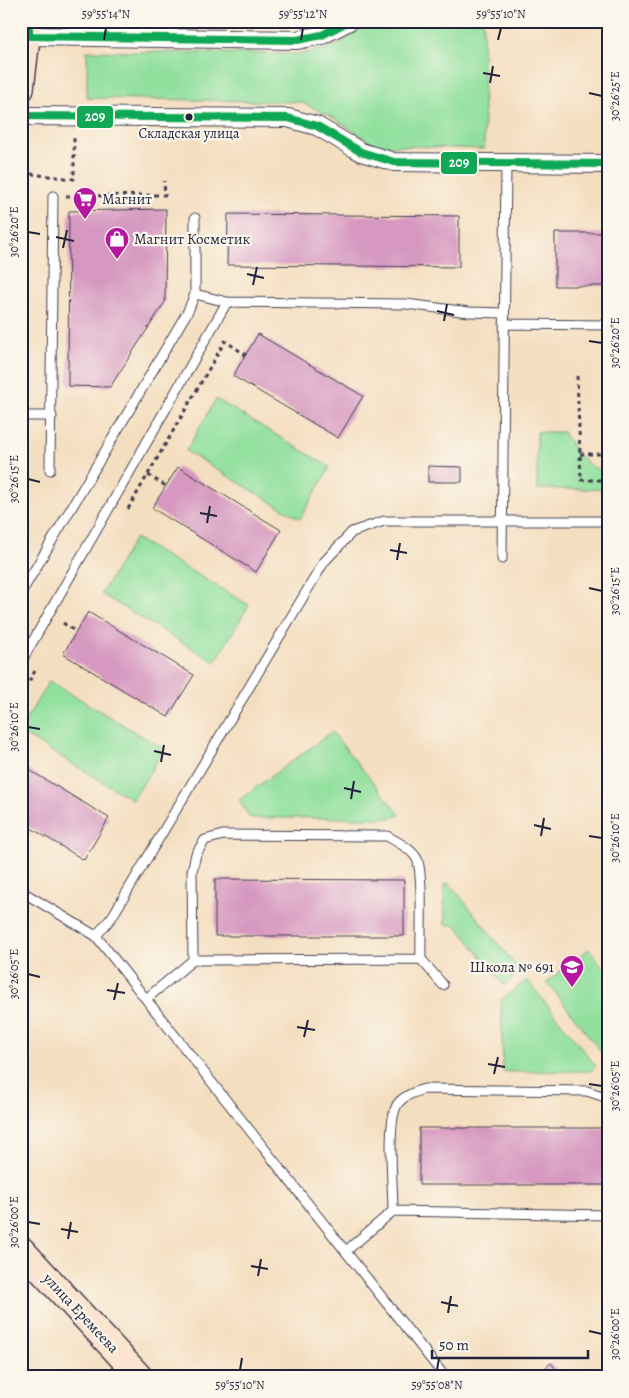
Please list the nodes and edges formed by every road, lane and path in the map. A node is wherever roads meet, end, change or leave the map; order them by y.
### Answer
1 (349, 21) edge
2 (27, 31) edge
3 (21, 89) edge
4 (21, 116) edge
5 (74, 127) dead end
6 (506, 163) junction
7 (608, 164) edge
8 (31, 174) dead end
9 (54, 176) junction
10 (164, 181) dead end
11 (53, 196) junction
12 (195, 218) dead end
13 (195, 294) junction
14 (227, 302) junction
15 (504, 313) junction
16 (504, 324) junction
17 (608, 325) edge
18 (246, 355) dead end
19 (577, 376) dead end
20 (21, 416) edge
21 (52, 416) junction
22 (580, 454) junction
23 (608, 454) edge
24 (50, 470) dead end
25 (148, 475) junction
26 (608, 480) edge
27 (166, 486) dead end
28 (124, 516) dead end
29 (502, 520) junction
30 (608, 521) edge
31 (502, 559) dead end
32 (21, 593) edge
33 (67, 614) dead end
34 (63, 623) junction
35 (58, 631) dead end
36 (76, 632) dead end
37 (21, 662) edge
38 (40, 663) dead end
39 (21, 695) edge
40 (21, 891) edge
41 (96, 936) junction
42 (193, 960) junction
43 (420, 960) junction
44 (443, 985) dead end
45 (146, 999) junction
46 (608, 1098) edge
47 (393, 1211) junction
48 (608, 1215) edge
49 (21, 1249) edge
50 (346, 1251) junction
51 (140, 1377) edge
52 (445, 1377) edge

1 - 2 street
2 - 3 street
4 - 6 street
5 - 9 path
6 - 7 street
6 - 15 lane
8 - 9 path
9 - 11 path
10 - 11 path
11 - 21 lane
12 - 13 lane
13 - 14 lane
13 - 32 lane
14 - 15 lane
14 - 37 lane
15 - 16 lane
16 - 17 lane
16 - 29 lane
18 - 25 path
19 - 22 path
20 - 21 lane
21 - 24 lane
22 - 23 path
22 - 26 path
25 - 27 path
25 - 28 path
29 - 30 lane
29 - 31 lane
29 - 41 lane
33 - 34 path
34 - 35 path
34 - 36 path
38 - 39 path
40 - 41 lane
41 - 45 lane
42 - 43 lane
42 - 43 lane
42 - 45 lane
43 - 44 lane
45 - 50 lane
46 - 47 lane
47 - 48 lane
47 - 50 lane
49 - 51 street, улица Еремеева
50 - 52 lane

